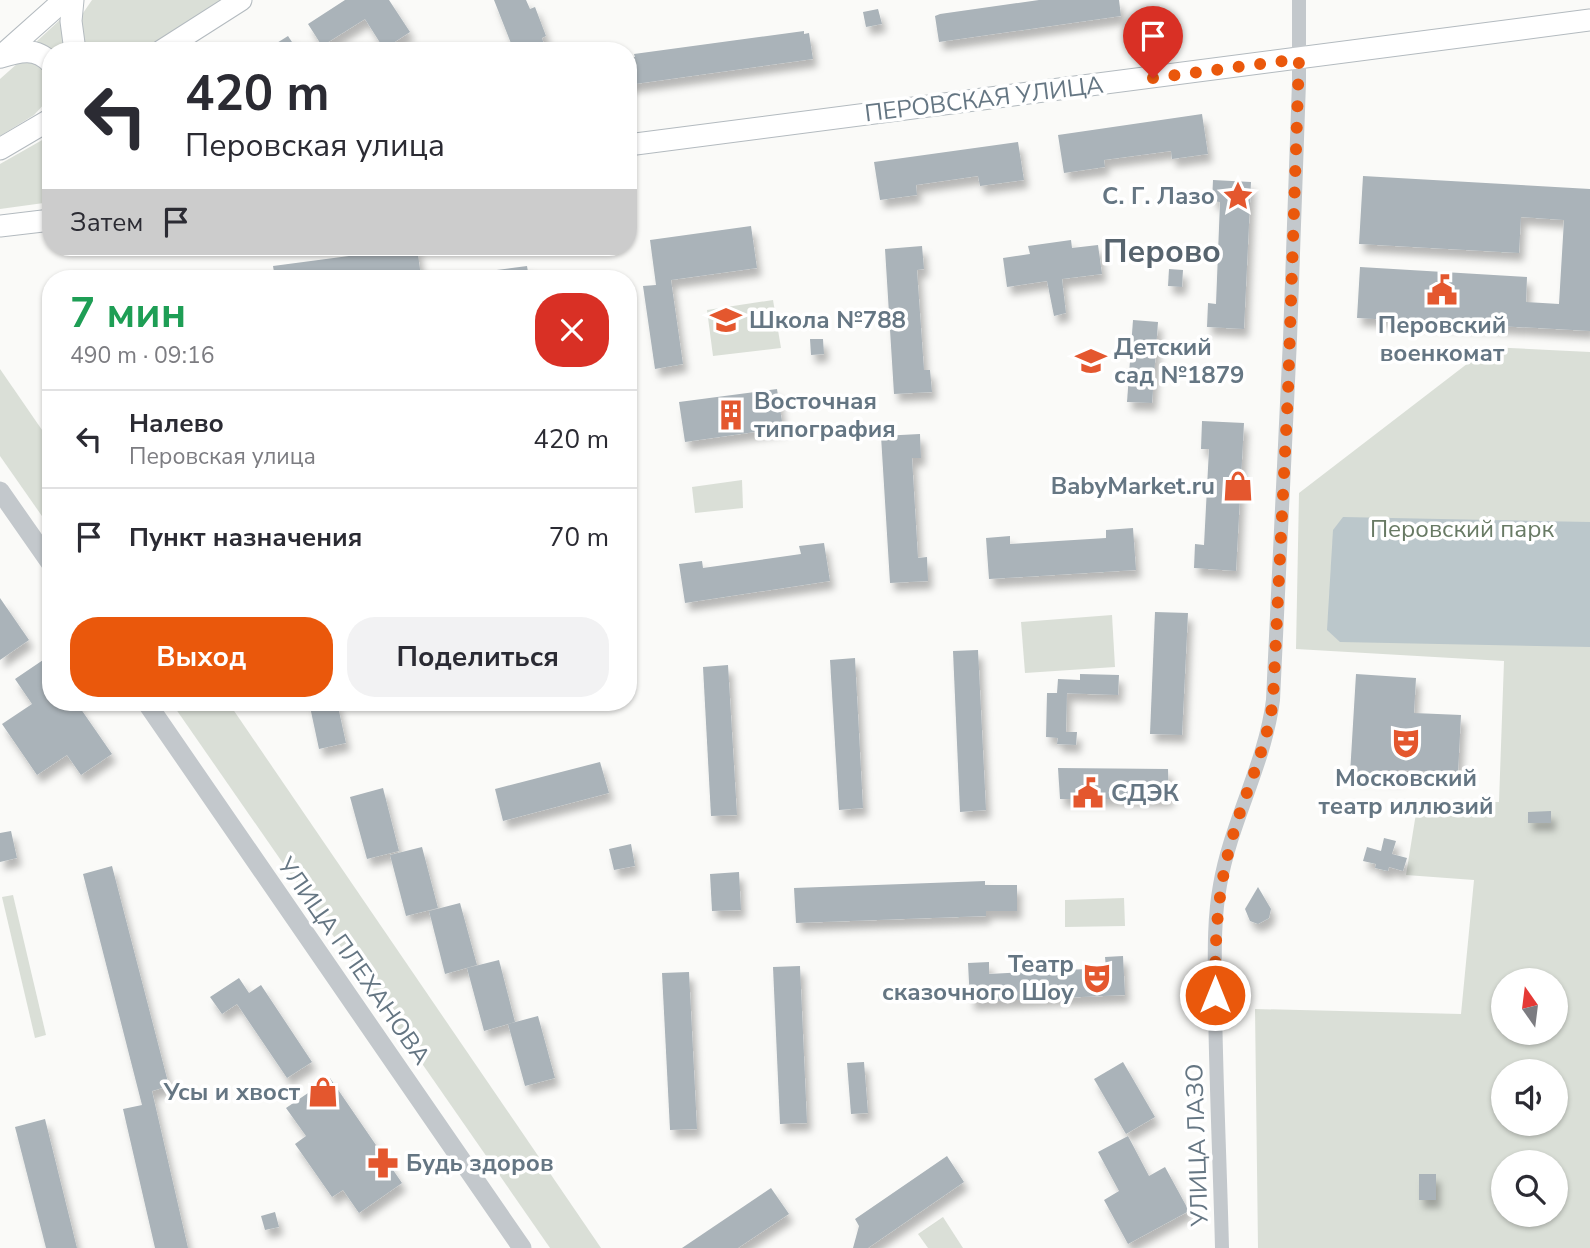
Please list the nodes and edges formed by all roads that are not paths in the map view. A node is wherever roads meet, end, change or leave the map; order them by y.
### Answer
1 (64, 0) edge
2 (73, 0) edge
3 (242, 0) edge
4 (1299, 0) edge
5 (1590, 20) edge
6 (74, 42) edge
7 (175, 42) edge
8 (0, 57) edge
9 (42, 57) edge
10 (1299, 59) junction
11 (42, 122) edge
12 (637, 144) edge
13 (0, 149) edge
14 (42, 221) edge
15 (0, 226) edge
16 (0, 491) edge
17 (42, 551) edge
18 (152, 711) edge
19 (522, 1248) edge
20 (1222, 1248) edge

1 - 8 main road
2 - 6 main road
3 - 7 main road
4 - 10 street, УЛИЦА ЛАЗО
5 - 10 main road, ПЕРОВСКАЯ УЛИЦА
8 - 9 main road
10 - 12 main road, ПЕРОВСКАЯ УЛИЦА
10 - 20 street, УЛИЦА ЛАЗО
11 - 13 main road
14 - 15 main road
16 - 17 street
18 - 19 street, УЛИЦА ПЛЕХАНОВА

